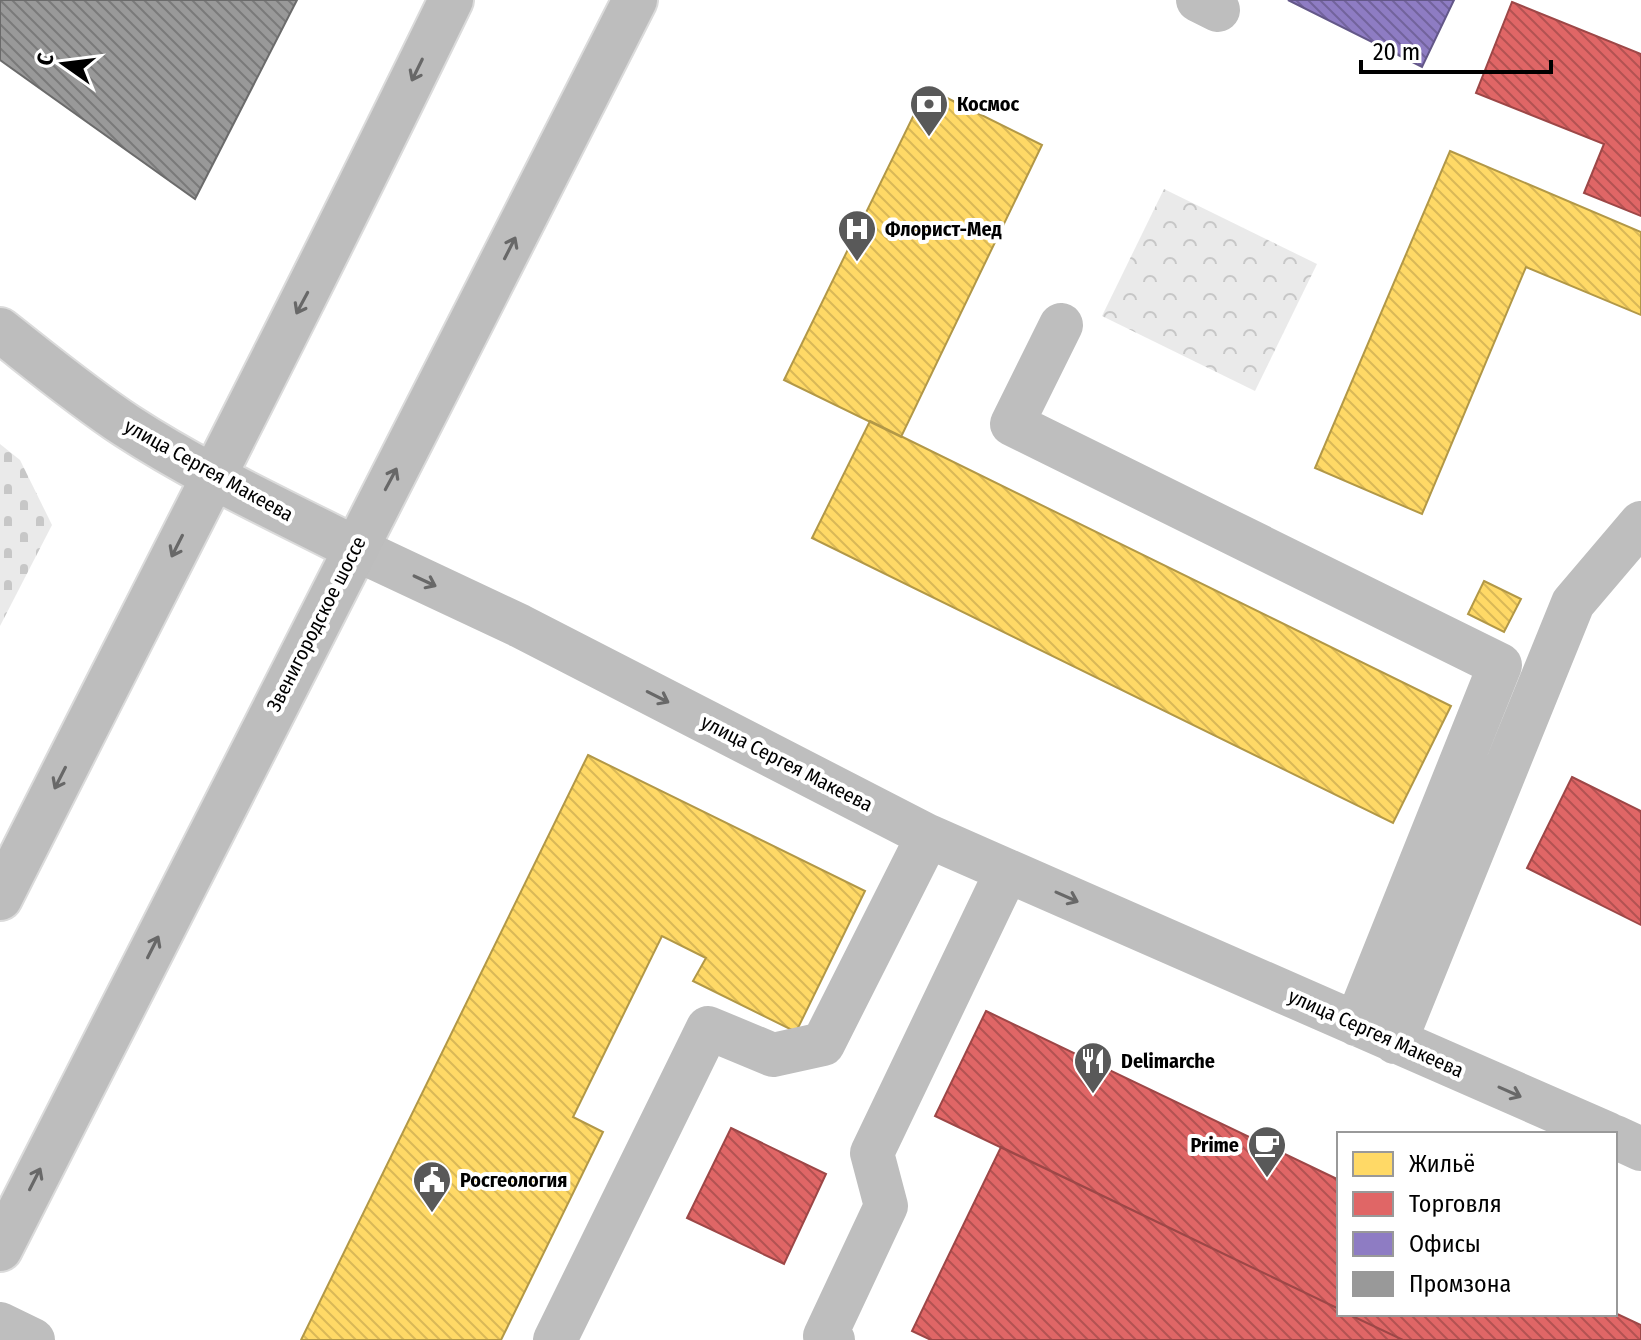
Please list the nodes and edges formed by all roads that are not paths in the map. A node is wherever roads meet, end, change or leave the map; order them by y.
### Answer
1 (451, 0) edge
2 (635, 0) edge
3 (1061, 325) dead end
4 (0, 330) edge
5 (212, 476) junction
6 (1641, 523) edge
7 (354, 548) junction
8 (928, 836) junction
9 (1007, 871) junction
10 (0, 898) edge
11 (1356, 1024) junction
12 (1395, 1042) junction
13 (1603, 1132) edge
14 (1617, 1138) edge
15 (1641, 1149) edge
16 (0, 1249) edge
17 (0, 1324) edge
18 (33, 1340) edge
19 (555, 1340) edge
20 (833, 1340) edge

1 -> 5 main road
7 -> 2 main road, Звенигородское шоссе
3 - 11 street
4 - 5 main road, улица Сергея Макеева
5 - 7 main road, улица Сергея Макеева
5 -> 10 main road
6 - 12 street
7 -> 8 street, улица Сергея Макеева
16 -> 7 main road, Звенигородское шоссе
8 - 9 street, улица Сергея Макеева
8 - 19 street
9 -> 11 street, улица Сергея Макеева
9 - 20 street
11 - 12 street, улица Сергея Макеева
12 -> 13 street, улица Сергея Макеева
14 - 15 street
17 - 18 street

